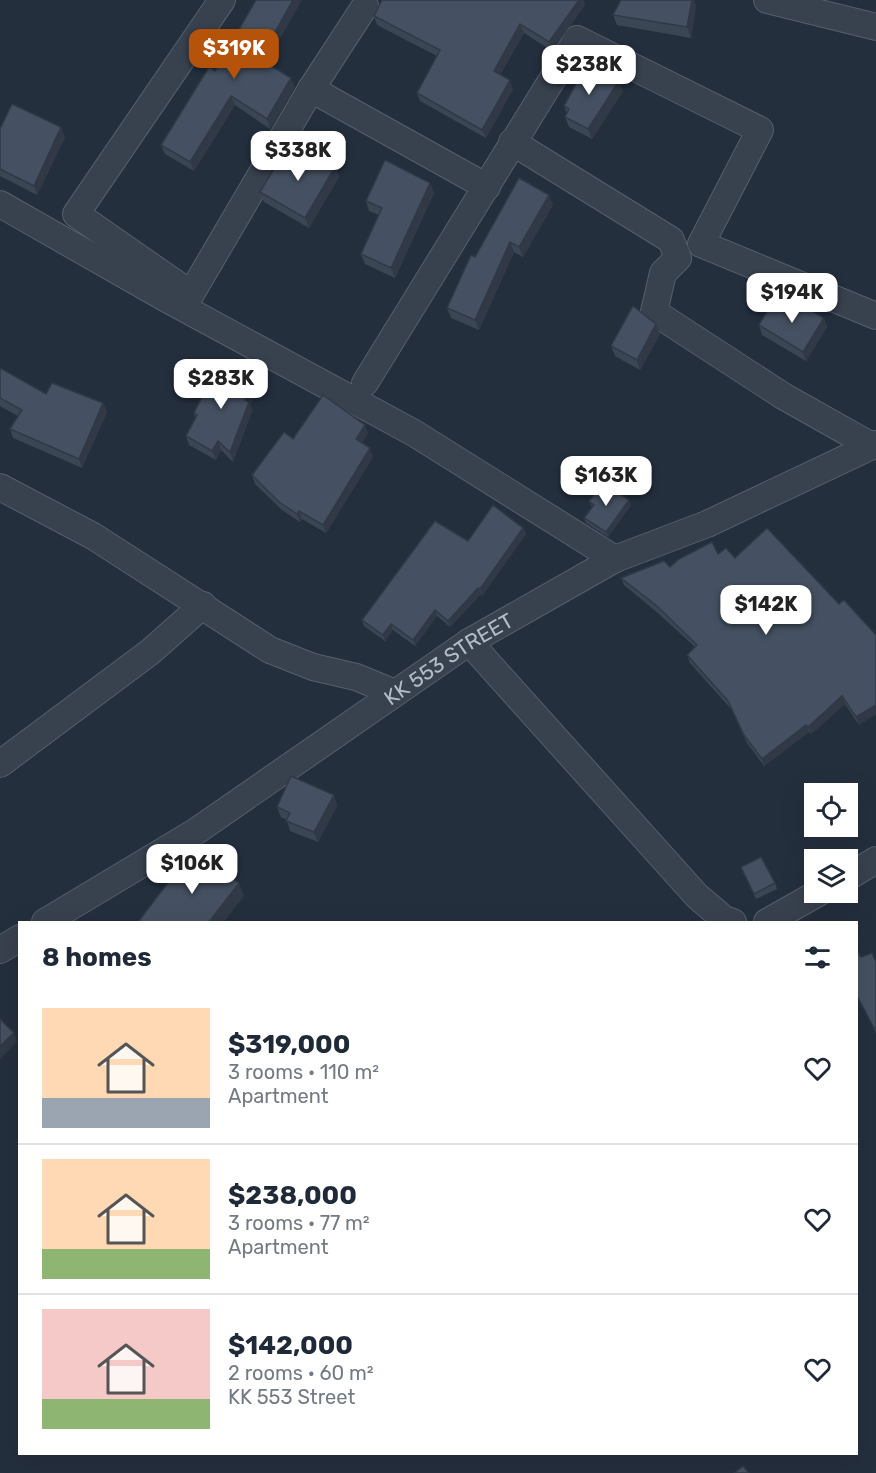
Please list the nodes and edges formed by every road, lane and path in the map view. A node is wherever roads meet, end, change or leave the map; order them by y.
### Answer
1 (222, 0) edge
2 (767, 0) edge
3 (365, 6) dead end
4 (876, 27) edge
5 (312, 89) junction
6 (512, 142) junction
7 (487, 187) junction
8 (0, 204) edge
9 (876, 316) edge
10 (364, 383) dead end
11 (874, 445) edge
12 (0, 487) edge
13 (615, 559) junction
14 (203, 605) junction
15 (469, 642) junction
16 (394, 693) junction
17 (0, 764) edge
18 (876, 860) edge
19 (858, 871) edge
20 (804, 901) edge
21 (47, 921) edge
22 (729, 921) edge
23 (769, 921) edge
24 (18, 939) edge
25 (0, 950) edge

1 - 5 street
2 - 4 street
3 - 5 street
5 - 7 street
6 - 7 street
6 - 9 street
6 - 11 street
7 - 10 street
8 - 13 street
11 - 13 street, KK 553 STREET
12 - 14 street
13 - 15 street, KK 553 STREET
14 - 16 street
14 - 17 street
15 - 16 street, KK 553 STREET
15 - 22 street
16 - 21 street, KK 553 STREET
18 - 19 street
20 - 23 street
24 - 25 street

